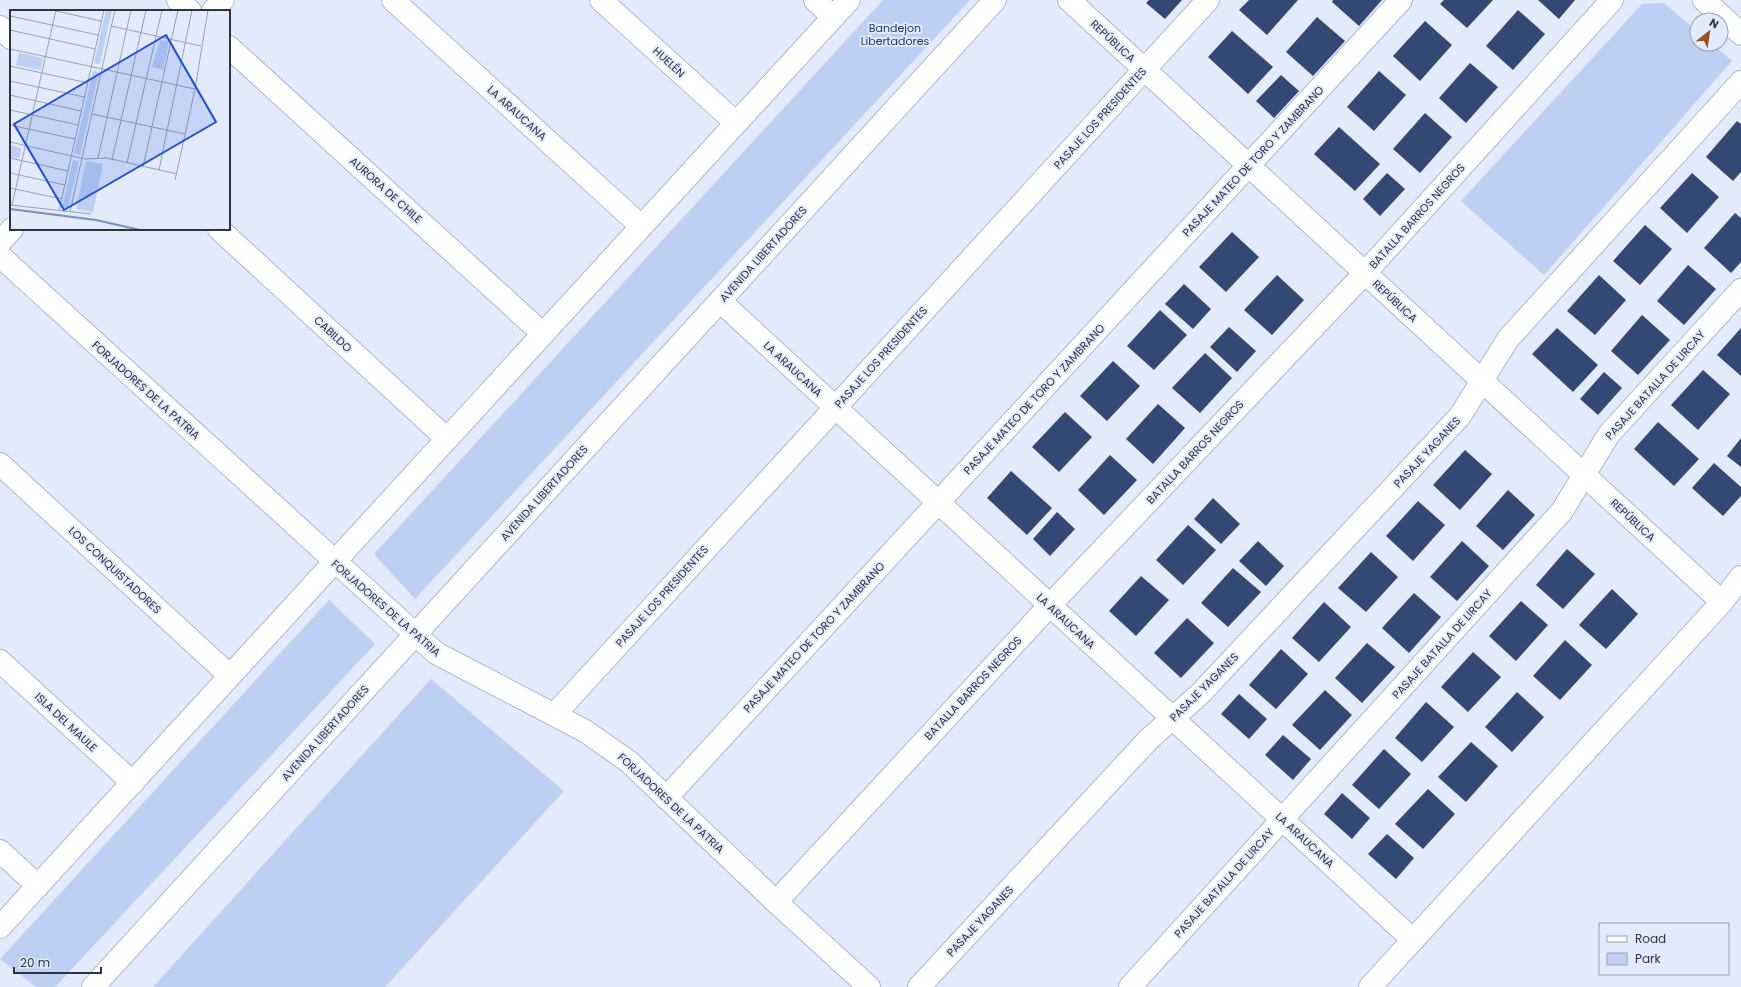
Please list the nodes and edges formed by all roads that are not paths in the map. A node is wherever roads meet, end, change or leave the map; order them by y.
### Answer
1 (178, 0) edge
2 (223, 0) edge
3 (393, 0) edge
4 (601, 0) edge
5 (815, 0) edge
6 (849, 0) edge
7 (995, 0) edge
8 (1068, 0) edge
9 (1208, 0) edge
10 (1401, 0) edge
11 (1612, 0) edge
12 (1704, 0) edge
13 (189, 10) edge
14 (214, 10) edge
15 (833, 17) junction
16 (0, 28) edge
17 (1741, 34) edge
18 (10, 37) edge
19 (230, 48) edge
20 (1144, 70) junction
21 (1741, 82) edge
22 (736, 123) junction
23 (1249, 166) junction
24 (641, 226) junction
25 (11, 230) edge
26 (221, 230) edge
27 (0, 242) edge
28 (0, 256) edge
29 (1365, 273) junction
30 (1741, 290) edge
31 (720, 301) junction
32 (543, 334) junction
33 (1481, 380) junction
34 (835, 408) junction
35 (448, 439) junction
36 (0, 464) edge
37 (1584, 474) junction
38 (938, 503) junction
39 (334, 562) junction
40 (1741, 578) edge
41 (1722, 602) junction
42 (1050, 605) junction
43 (414, 635) junction
44 (0, 661) edge
45 (230, 676) junction
46 (554, 715) junction
47 (1172, 718) junction
48 (133, 783) junction
49 (666, 798) junction
50 (1282, 820) junction
51 (0, 851) edge
52 (38, 886) junction
53 (776, 902) junction
54 (0, 928) edge
55 (1413, 940) junction
56 (93, 987) edge
57 (869, 987) edge
58 (918, 987) edge
59 (1130, 987) edge
60 (1370, 987) edge

1 - 13 street
2 - 14 street
3 - 24 street, LA ARAUCANA
4 - 22 street, HUELÉN
5 - 15 street
6 - 15 street
7 - 31 street, AVENIDA LIBERTADORES
8 - 20 street, REPÚBLICA
9 - 20 street, PASAJE LOS PRESIDENTES
10 - 23 street, PASAJE MATEO DE TORO Y ZAMBRANO
11 - 29 street, BATALLA BARROS NEGROS
12 - 17 street
15 - 22 street
16 - 18 street
19 - 32 street, AURORA DE CHILE
20 - 23 street, REPÚBLICA
20 - 34 street, PASAJE LOS PRESIDENTES
21 - 33 street, PASAJE YAGANES
22 - 24 street
23 - 29 street, REPÚBLICA
23 - 38 street, PASAJE MATEO DE TORO Y ZAMBRANO
24 - 32 street
25 - 27 street
26 - 35 street, CABILDO
28 - 39 street, FORJADORES DE LA PATRIA
29 - 33 street, REPÚBLICA
29 - 42 street, BATALLA BARROS NEGROS
30 - 37 street, PASAJE BATALLA DE LIRCAY
31 - 34 street, LA ARAUCANA
31 - 43 street, AVENIDA LIBERTADORES
32 - 35 street
33 - 37 street, REPÚBLICA
33 - 47 street, PASAJE YAGANES
34 - 38 street, LA ARAUCANA
34 - 46 street, PASAJE LOS PRESIDENTES
35 - 39 street
36 - 45 street, LOS CONQUISTADORES
37 - 41 street, REPÚBLICA
37 - 50 street, PASAJE BATALLA DE LIRCAY
38 - 42 street, LA ARAUCANA
38 - 49 street, PASAJE MATEO DE TORO Y ZAMBRANO
39 - 43 street, FORJADORES DE LA PATRIA
39 - 45 street
40 - 41 street
41 - 55 street
42 - 47 street, LA ARAUCANA
42 - 53 street, BATALLA BARROS NEGROS
43 - 46 street, FORJADORES DE LA PATRIA
43 - 56 street, AVENIDA LIBERTADORES
44 - 48 street, ISLA DEL MAULE
45 - 48 street
46 - 49 street, FORJADORES DE LA PATRIA
47 - 50 street, LA ARAUCANA
47 - 58 street, PASAJE YAGANES
48 - 52 street
49 - 53 street, FORJADORES DE LA PATRIA
50 - 55 street, LA ARAUCANA
50 - 59 street, PASAJE BATALLA DE LIRCAY
51 - 52 street
52 - 54 street
53 - 57 street, FORJADORES DE LA PATRIA
55 - 60 street

